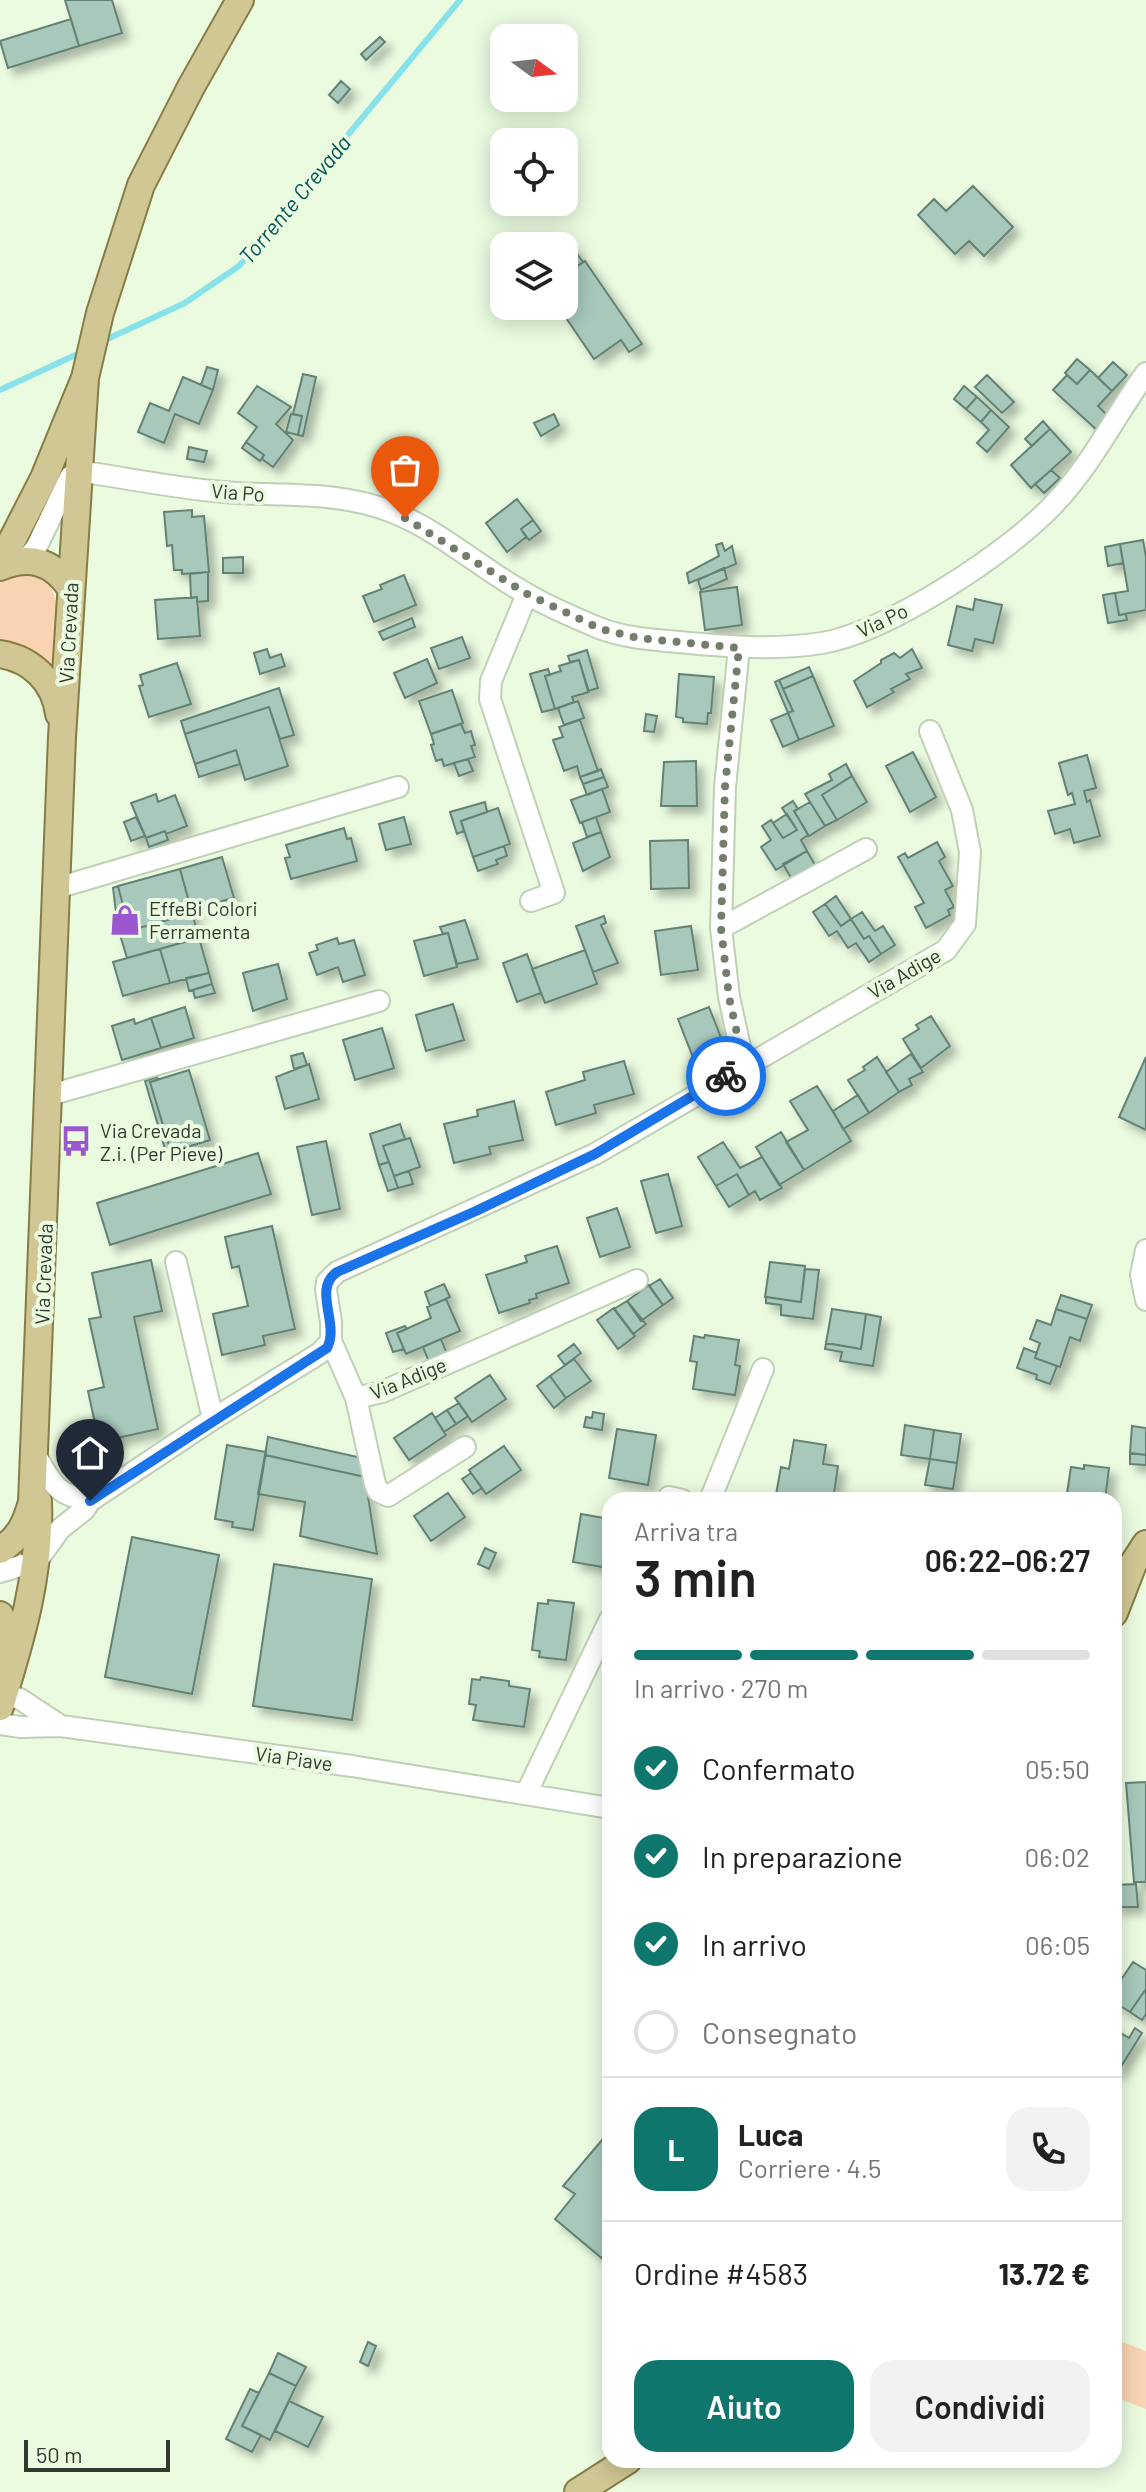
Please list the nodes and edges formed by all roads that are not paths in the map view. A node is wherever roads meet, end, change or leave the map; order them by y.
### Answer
1 (240, 0) edge
2 (1146, 373) edge
3 (85, 378) junction
4 (78, 471) junction
5 (26, 560) junction
6 (0, 566) edge
7 (70, 587) junction
8 (527, 594) junction
9 (739, 648) junction
10 (0, 654) edge
11 (930, 731) dead end
12 (62, 737) junction
13 (398, 787) dead end
14 (866, 849) dead end
15 (57, 888) junction
16 (531, 901) dead end
17 (721, 928) junction
18 (379, 1001) dead end
19 (744, 1065) junction
20 (50, 1095) junction
21 (1146, 1250) edge
22 (176, 1262) dead end
23 (637, 1280) dead end
24 (1146, 1300) edge
25 (331, 1341) junction
26 (763, 1369) dead end
27 (356, 1398) junction
28 (213, 1419) junction
29 (465, 1447) dead end
30 (35, 1454) junction
31 (713, 1492) edge
32 (90, 1501) junction
33 (1146, 1544) edge
34 (0, 1550) edge
35 (37, 1561) junction
36 (0, 1572) edge
37 (1122, 1592) edge
38 (0, 1615) edge
39 (602, 1636) edge
40 (11, 1668) junction
41 (2, 1700) edge
42 (0, 1724) edge
43 (61, 1726) junction
44 (526, 1794) junction
45 (602, 1807) edge
46 (616, 2468) edge
47 (578, 2492) edge

1 - 3 main road, Via Crevada
2 - 9 street, Via Po
3 - 4 main road, Via Crevada
3 - 6 main road, Via Crevada
4 - 5 street
4 - 7 main road, Via Crevada
4 - 8 street, Via Po
5 - 6 main road
5 - 7 main road
7 - 12 main road, Via Crevada
8 - 9 street, Via Po
8 - 16 street
9 - 17 street
10 - 12 main road
11 - 19 street, Via Adige
12 - 15 main road, Via Crevada
13 - 15 street
14 - 17 street
15 - 20 main road, Via Crevada
17 - 19 street
18 - 20 street
19 - 25 street, Via Adige
20 - 30 main road, Via Crevada
21 - 24 street
22 - 28 street
23 - 27 street, Via Adige
25 - 27 street, Via Adige
25 - 28 street
26 - 31 street
27 - 29 street, Via Adige
28 - 32 street
30 - 32 street
30 - 34 main road, Via Crevada
30 - 35 main road, Via Crevada
32 - 35 street
33 - 37 main road
35 - 36 street
35 - 40 main road, Via Crevada
38 - 40 main road, Via Crevada
39 - 44 street
40 - 41 main road, Via Crevada
41 - 43 street, Via Piave
42 - 43 street, Via Piave
43 - 44 street, Via Piave
44 - 45 street, Via Piave
46 - 47 main road

